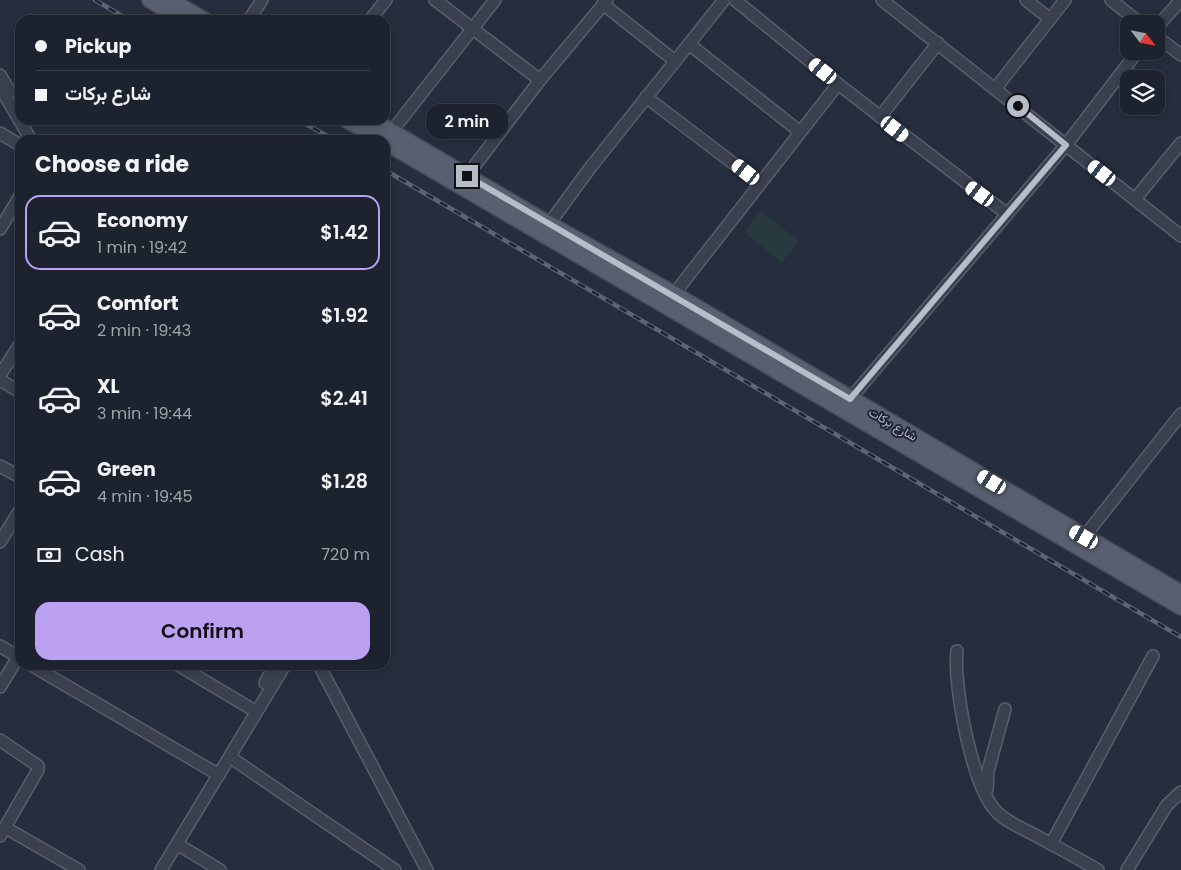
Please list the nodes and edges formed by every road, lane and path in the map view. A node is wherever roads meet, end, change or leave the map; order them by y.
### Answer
1 (150, 0) edge
2 (262, 0) edge
3 (386, 0) edge
4 (436, 0) edge
5 (495, 0) edge
6 (724, 0) edge
7 (735, 0) edge
8 (882, 0) edge
9 (1026, 0) edge
10 (1065, 0) edge
11 (1111, 0) edge
12 (1181, 0) edge
13 (173, 1) edge
14 (605, 2) edge
15 (175, 15) edge
16 (196, 15) edge
17 (252, 15) edge
18 (374, 15) edge
19 (1130, 15) edge
20 (1165, 18) edge
21 (1050, 19) junction
22 (474, 30) junction
23 (1165, 43) edge
24 (689, 44) junction
25 (938, 44) junction
26 (1181, 55) edge
27 (1131, 60) edge
28 (675, 61) junction
29 (0, 75) edge
30 (540, 80) junction
31 (838, 84) junction
32 (0, 87) edge
33 (995, 89) junction
34 (646, 98) junction
35 (15, 100) edge
36 (15, 108) edge
37 (880, 117) junction
38 (27, 125) edge
39 (358, 125) edge
40 (376, 125) edge
41 (799, 131) junction
42 (0, 133) edge
43 (35, 135) edge
44 (380, 135) edge
45 (384, 135) edge
46 (388, 135) edge
47 (390, 140) edge
48 (15, 142) edge
49 (1181, 143) edge
50 (1066, 145) junction
51 (463, 181) junction
52 (759, 183) junction
53 (1135, 199) junction
54 (15, 204) edge
55 (1007, 214) junction
56 (549, 224) junction
57 (0, 229) edge
58 (1181, 236) edge
59 (674, 294) junction
60 (15, 352) edge
61 (0, 375) edge
62 (0, 380) edge
63 (15, 389) edge
64 (850, 399) junction
65 (1181, 414) edge
66 (0, 466) edge
67 (15, 474) edge
68 (15, 518) edge
69 (1084, 537) junction
70 (0, 542) edge
71 (1181, 593) edge
72 (1181, 607) edge
73 (0, 646) edge
74 (957, 651) dead end
75 (15, 654) edge
76 (1153, 656) dead end
77 (15, 663) edge
78 (40, 670) edge
79 (186, 670) edge
80 (272, 670) edge
81 (282, 670) edge
82 (315, 670) edge
83 (323, 670) edge
84 (0, 687) edge
85 (250, 708) junction
86 (1005, 710) dead end
87 (0, 740) edge
88 (230, 757) junction
89 (216, 773) junction
90 (1181, 792) edge
91 (987, 795) junction
92 (3, 832) edge
93 (177, 844) junction
94 (1051, 844) junction
95 (79, 870) edge
96 (153, 870) edge
97 (161, 870) edge
98 (220, 870) edge
99 (395, 870) edge
100 (419, 870) edge
101 (427, 870) edge
102 (1098, 870) edge
103 (1127, 870) edge

1 - 15 main road
2 - 17 street
3 - 18 street
4 - 22 street
5 - 22 street
6 - 24 street
7 - 31 street
8 - 25 street
9 - 21 street
10 - 21 street
11 - 19 street
12 - 20 street
13 - 16 main road
14 - 28 street
14 - 30 street
21 - 33 street
22 - 30 street
22 - 46 street
23 - 26 street
24 - 28 street
24 - 41 street
25 - 33 street
25 - 37 street
27 - 50 street
28 - 34 street
29 - 35 street
30 - 51 street
31 - 37 street
31 - 41 street
32 - 36 street
33 - 50 street
34 - 52 street
34 - 56 street
37 - 55 street
38 - 43 street
39 - 44 main road, شارع بركات
40 - 45 main road, شارع بركات
41 - 52 street
42 - 48 street
47 - 51 main road, شارع بركات
49 - 53 street
50 - 53 street
50 - 55 street
51 - 56 main road, شارع بركات
51 - 72 main road, شارع بركات
52 - 59 street
53 - 58 street
54 - 57 street
55 - 64 street
56 - 59 main road, شارع بركات
59 - 64 main road, شارع بركات
60 - 61 street
62 - 63 street
64 - 69 main road, شارع بركات
65 - 69 street
66 - 67 street
68 - 70 street
69 - 71 main road, شارع بركات
73 - 75 street
74 - 91 street
76 - 94 street
77 - 84 street
78 - 89 street
79 - 85 street
80 - 85 street
81 - 88 street
82 - 100 street
83 - 101 street
85 - 89 street
86 - 91 street
87 - 92 street
88 - 89 street
88 - 99 street
89 - 93 street
89 - 96 street
90 - 103 street
91 - 94 street
92 - 95 street
93 - 97 street
93 - 98 street
94 - 102 street

